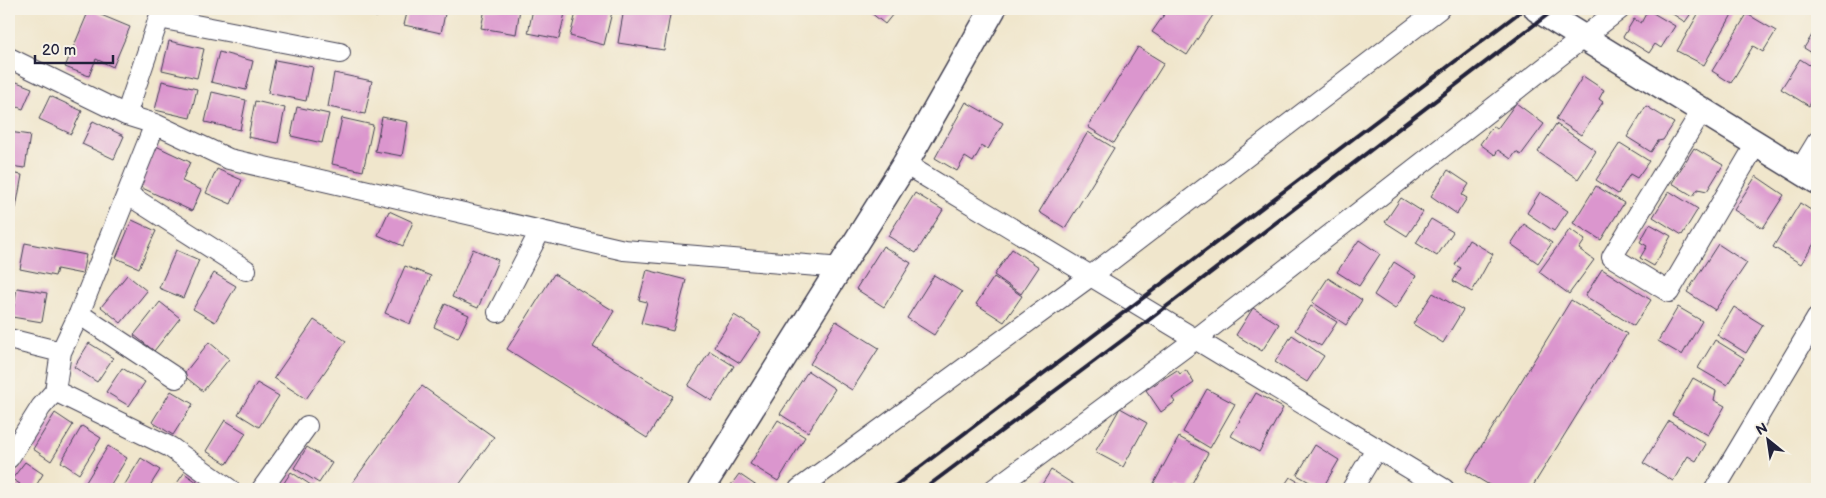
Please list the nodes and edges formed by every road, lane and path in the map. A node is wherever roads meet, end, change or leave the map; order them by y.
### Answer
1 (993, 9) edge
2 (1440, 9) edge
3 (1537, 9) edge
4 (1620, 9) edge
5 (1584, 37) junction
6 (340, 53) dead end
7 (9, 58) edge
8 (1703, 109) junction
9 (126, 115) junction
10 (155, 124) junction
11 (1817, 142) edge
12 (1756, 144) junction
13 (905, 164) junction
14 (1808, 175) edge
15 (127, 194) junction
16 (540, 231) junction
17 (842, 268) junction
18 (246, 270) dead end
19 (1092, 275) junction
20 (498, 312) dead end
21 (79, 314) junction
22 (1817, 318) edge
23 (1196, 338) junction
24 (9, 339) edge
25 (61, 352) junction
26 (176, 378) dead end
27 (55, 391) junction
28 (307, 426) dead end
29 (1376, 449) junction
30 (9, 458) edge
31 (229, 489) edge
32 (262, 489) edge
33 (701, 489) edge
34 (799, 489) edge
35 (994, 489) edge
36 (1352, 489) edge
37 (1444, 489) edge
38 (1715, 489) edge

1 - 13 street
2 - 19 street
3 - 5 street
4 - 5 street
5 - 8 street
5 - 23 street
6 - 9 street
7 - 9 street
8 - 12 street
8 - 12 street
9 - 10 street
10 - 15 street
10 - 16 street
11 - 14 street
12 - 14 street
13 - 17 street
13 - 19 street
15 - 18 street
15 - 21 street
16 - 17 street
16 - 20 street
17 - 33 street
19 - 23 street
19 - 34 street
21 - 25 street
21 - 26 street
22 - 38 street
23 - 29 street
23 - 35 street
24 - 25 street
25 - 27 street
27 - 30 street
27 - 31 street
28 - 32 street
29 - 36 street
29 - 37 street

